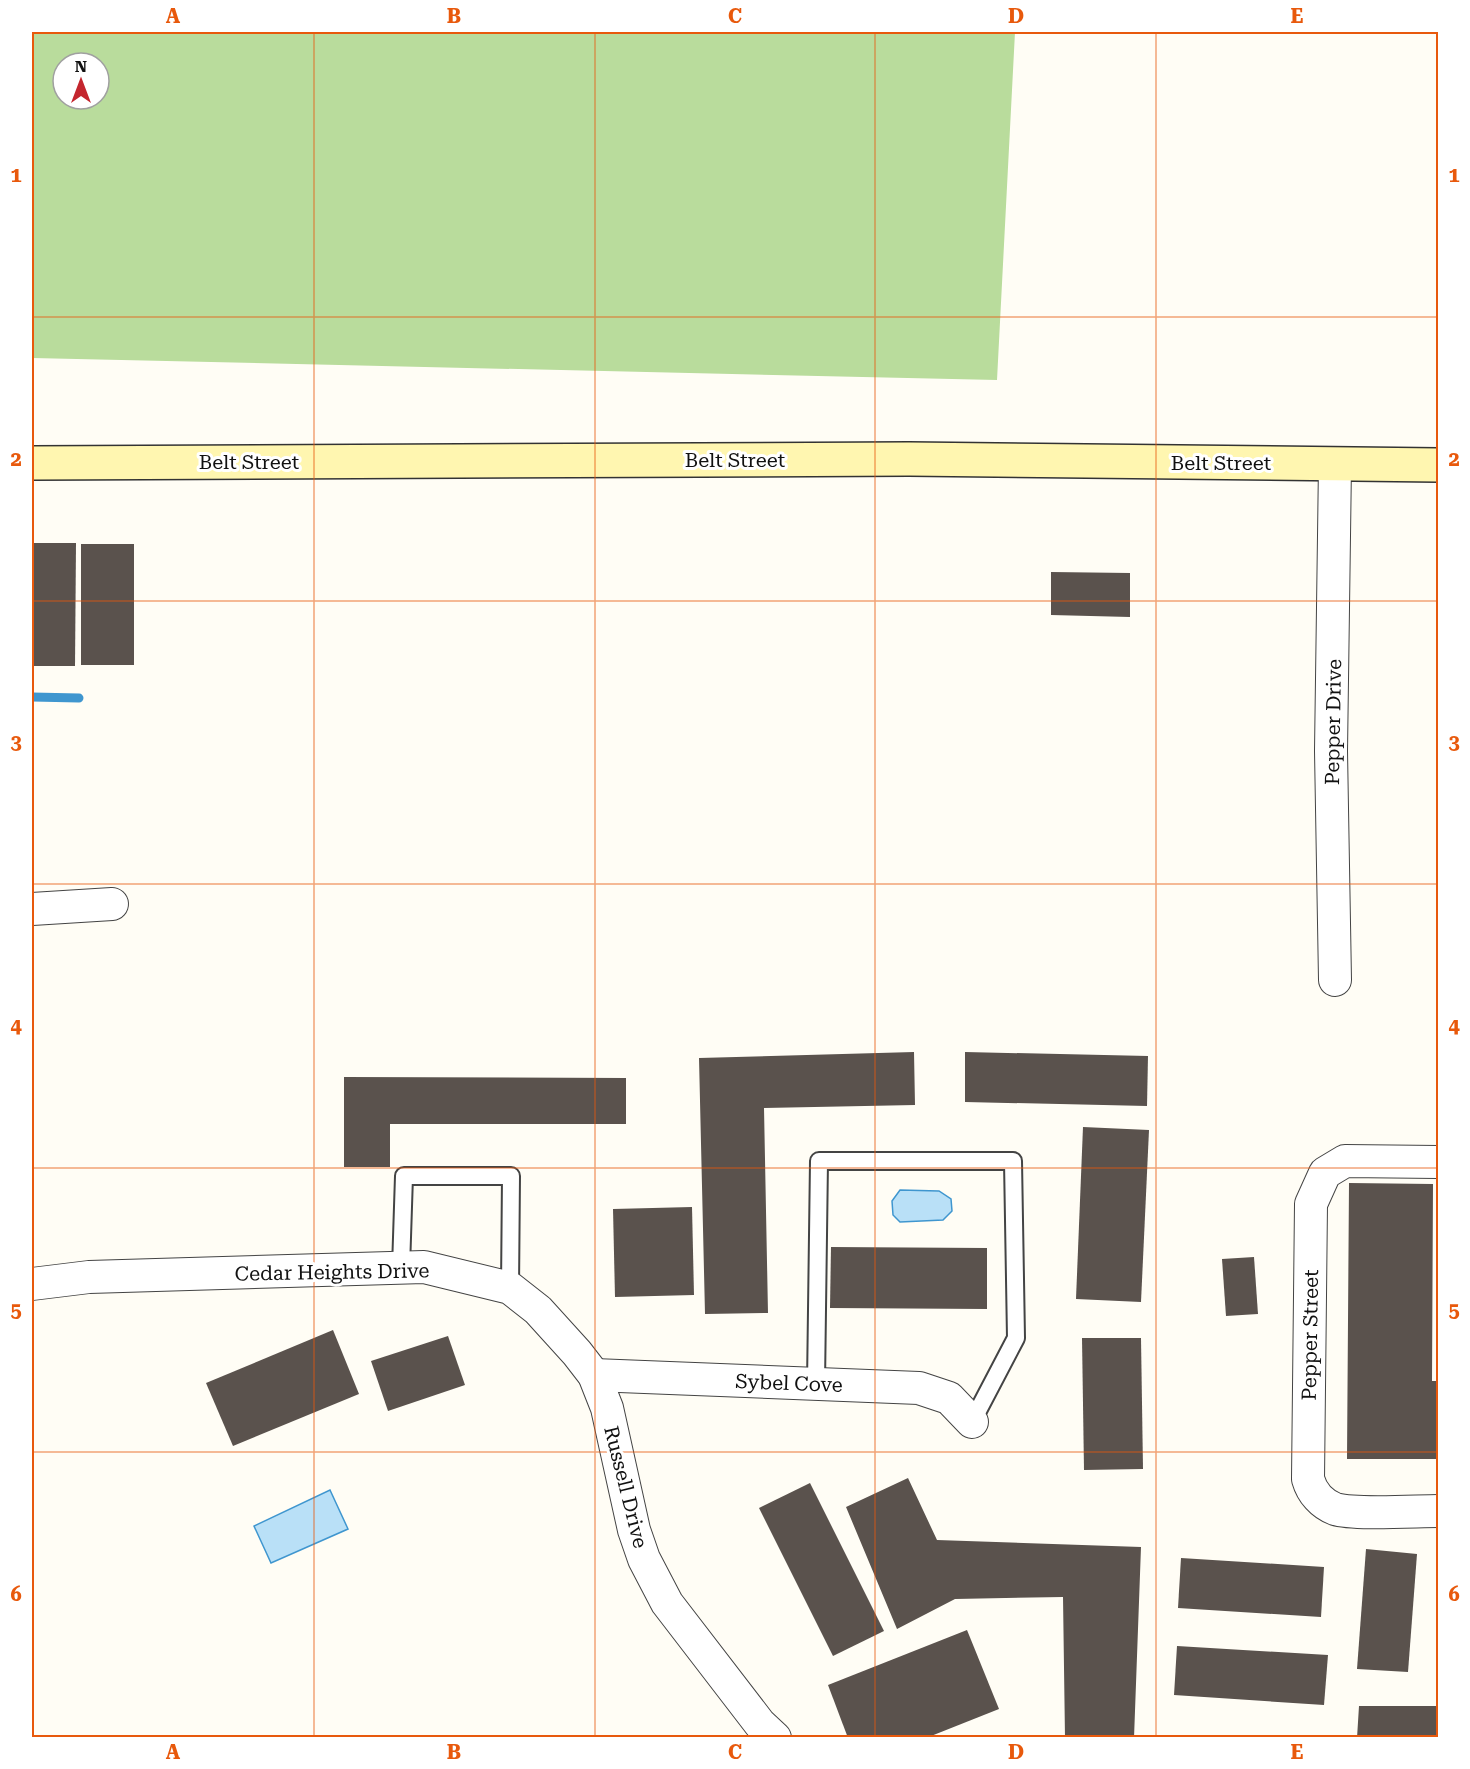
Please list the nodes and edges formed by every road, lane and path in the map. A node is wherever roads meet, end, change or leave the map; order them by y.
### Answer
1 (32, 463) edge
2 (1335, 464) junction
3 (1438, 465) edge
4 (112, 904) dead end
5 (32, 909) edge
6 (1335, 980) dead end
7 (1438, 1162) edge
8 (401, 1268) junction
9 (32, 1284) edge
10 (510, 1288) junction
11 (594, 1375) junction
12 (816, 1384) junction
13 (972, 1422) joint
14 (1438, 1511) edge
15 (775, 1737) edge

1 - 2 street, Belt Street
2 - 3 street, Belt Street
2 - 6 street, Pepper Drive
4 - 5 street
7 - 14 street, Pepper Street
8 - 9 street, Cedar Heights Drive
8 - 10 street, Cedar Heights Drive
8 - 10 lane
10 - 11 street, Cedar Heights Drive
11 - 12 street, Sybel Cove
11 - 15 street, Russell Drive
12 - 13 street, Sybel Cove
12 - 13 lane

